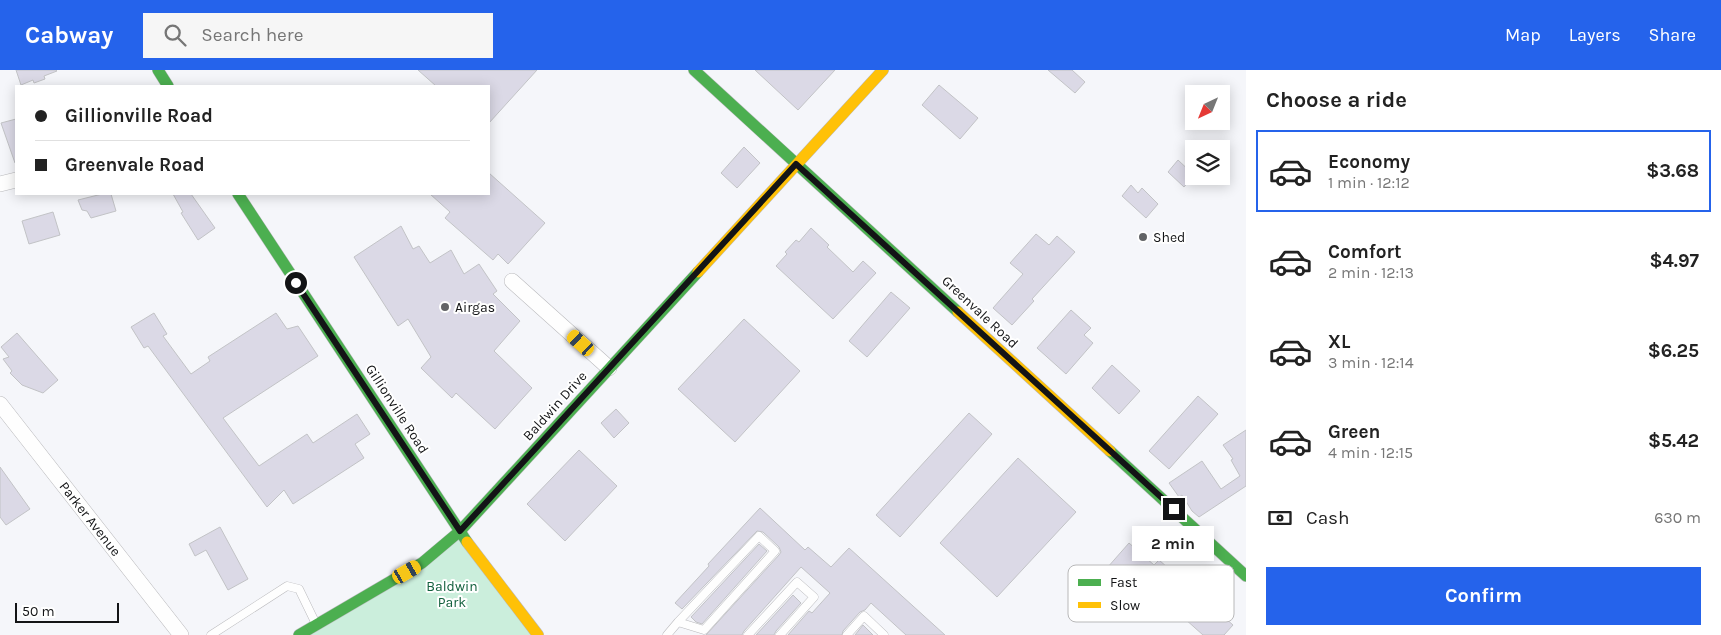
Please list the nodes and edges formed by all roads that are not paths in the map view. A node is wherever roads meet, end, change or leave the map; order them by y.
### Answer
1 (694, 70) edge
2 (883, 70) edge
3 (796, 164) junction
4 (15, 180) edge
5 (0, 184) edge
6 (239, 195) edge
7 (512, 281) dead end
8 (609, 368) junction
9 (0, 404) edge
10 (460, 531) junction
11 (1234, 565) edge
12 (1234, 565) edge
13 (1246, 576) edge
14 (678, 622) junction
15 (316, 624) junction
16 (181, 635) edge
17 (211, 635) edge
18 (299, 635) edge
19 (538, 635) edge
20 (667, 635) edge
21 (748, 635) edge
22 (780, 635) edge
23 (847, 635) edge
24 (884, 635) edge

1 - 3 street, Greenvale Road
2 - 3 street, Baldwin Drive
3 - 8 street, Baldwin Drive
3 - 11 street, Greenvale Road
4 - 5 street
6 - 10 street, Gillionville Road
7 - 8 street
8 - 10 street, Baldwin Drive
9 - 16 street, Parker Avenue
10 - 15 street, Baldwin Drive
10 - 19 street, Gillionville Road
12 - 13 street, Greenvale Road
14 - 14 lane
14 - 20 lane
15 - 17 lane
15 - 18 street, Baldwin Drive
21 - 22 lane
23 - 24 lane

